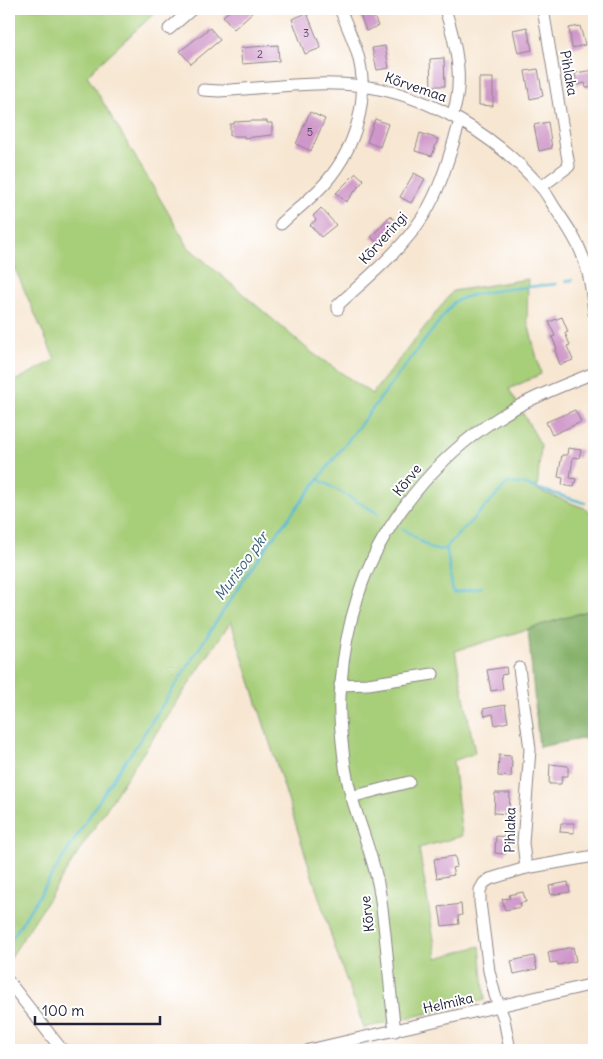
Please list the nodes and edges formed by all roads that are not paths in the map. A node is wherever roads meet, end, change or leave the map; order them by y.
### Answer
1 (192, 9) edge
2 (340, 9) edge
3 (445, 9) edge
4 (543, 9) edge
5 (169, 29) dead end
6 (362, 86) junction
7 (203, 90) dead end
8 (456, 119) junction
9 (541, 187) junction
10 (281, 224) dead end
11 (338, 309) dead end
12 (594, 313) edge
13 (594, 373) edge
14 (519, 668) dead end
15 (433, 674) dead end
16 (340, 685) junction
17 (409, 782) dead end
18 (352, 797) junction
19 (594, 856) edge
20 (526, 868) junction
21 (9, 982) edge
22 (594, 984) edge
23 (499, 1006) junction
24 (395, 1031) junction
25 (62, 1050) edge
26 (309, 1050) edge
27 (510, 1050) edge

1 - 5 street
2 - 6 street
3 - 8 street, Kõrveringi
4 - 9 street, Pihlaka
6 - 7 street, Kõrvemaa
6 - 8 street, Kõrvemaa
6 - 10 street
8 - 9 street, Kõrvemaa
8 - 11 street, Kõrveringi
9 - 12 street, Kõrvemaa
13 - 16 street, Kõrve
14 - 20 street, Pihlaka
15 - 16 street
16 - 18 street, Kõrve
17 - 18 street
18 - 24 street, Kõrve
19 - 20 street
20 - 23 street, Pihlaka
21 - 25 street
22 - 23 street, Helmika
23 - 24 street, Helmika
23 - 27 street, Pihlaka
24 - 26 street, Helmika

